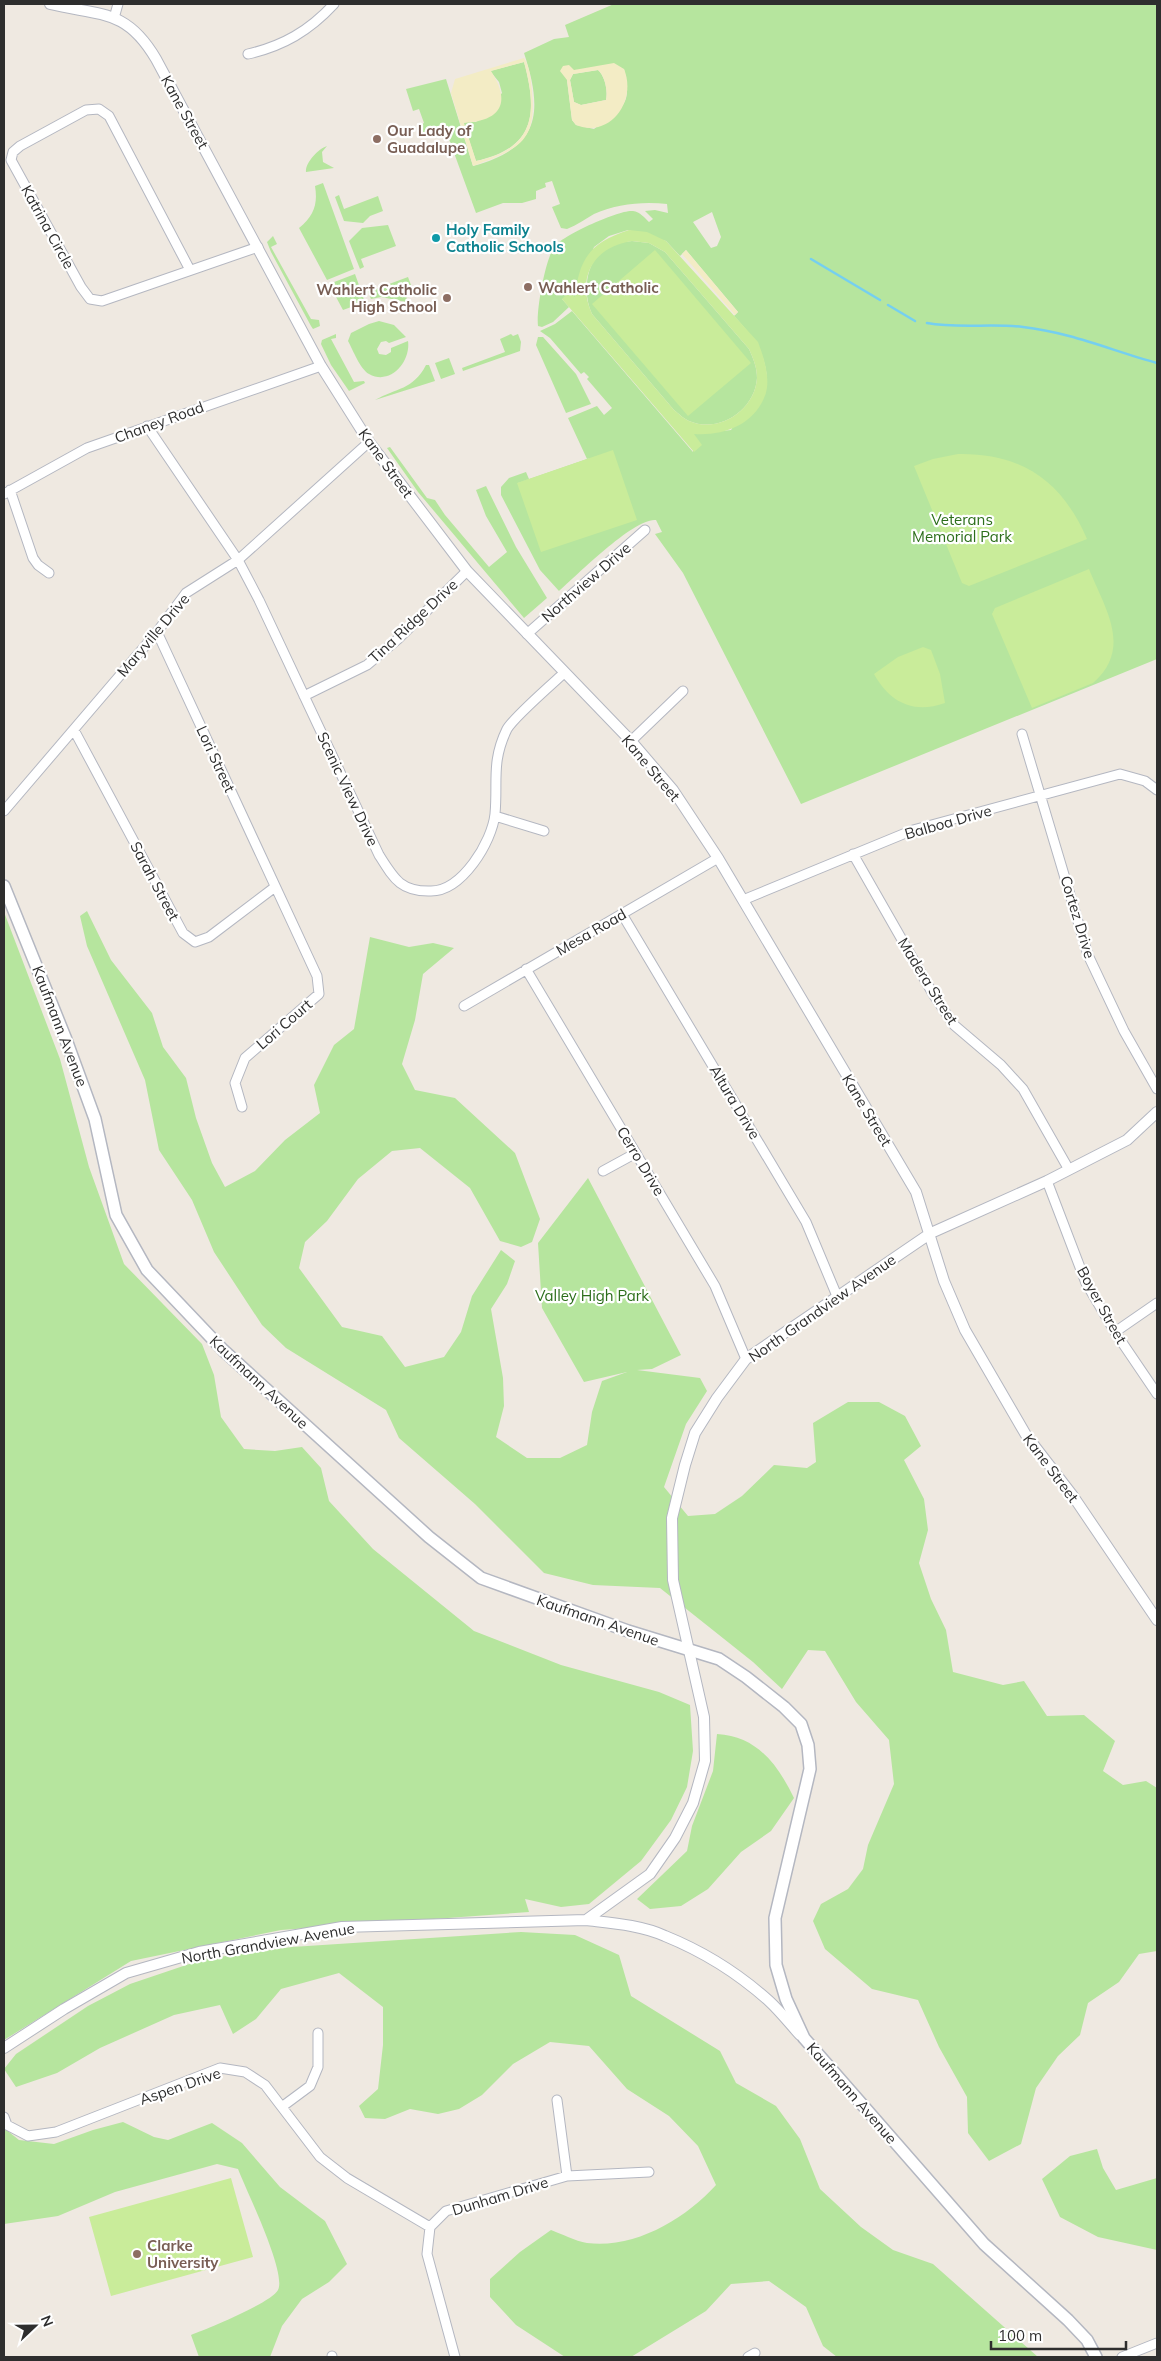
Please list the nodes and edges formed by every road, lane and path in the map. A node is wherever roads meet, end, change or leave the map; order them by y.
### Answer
1 (50, 4) edge
2 (118, 4) edge
3 (334, 4) edge
4 (114, 18) junction
5 (248, 54) dead end
6 (258, 248) junction
7 (190, 270) junction
8 (321, 366) junction
9 (147, 426) junction
10 (368, 442) junction
11 (7, 492) edge
12 (645, 530) dead end
13 (238, 560) junction
14 (467, 571) junction
15 (49, 572) dead end
16 (157, 632) junction
17 (527, 634) junction
18 (564, 673) junction
19 (683, 691) dead end
20 (304, 696) junction
21 (74, 730) junction
22 (1022, 734) dead end
23 (631, 742) junction
24 (1157, 790) edge
25 (1042, 796) junction
26 (4, 811) edge
27 (494, 816) junction
28 (544, 831) dead end
29 (853, 854) junction
30 (718, 858) junction
31 (4, 886) edge
32 (275, 887) junction
33 (743, 900) junction
34 (622, 914) junction
35 (526, 969) junction
36 (464, 1006) dead end
37 (1157, 1089) edge
38 (242, 1107) dead end
39 (1157, 1112) edge
40 (636, 1153) junction
41 (1068, 1168) junction
42 (603, 1171) dead end
43 (1047, 1181) junction
44 (931, 1233) junction
45 (837, 1296) junction
46 (1157, 1303) edge
47 (1115, 1332) junction
48 (746, 1359) junction
49 (1157, 1394) edge
50 (1157, 1619) edge
51 (690, 1651) junction
52 (586, 1920) junction
53 (318, 2033) dead end
54 (804, 2038) junction
55 (4, 2048) edge
56 (557, 2100) dead end
57 (283, 2106) junction
58 (4, 2117) edge
59 (649, 2172) dead end
60 (567, 2176) junction
61 (430, 2227) junction
62 (1157, 2344) edge
63 (455, 2357) edge
64 (1096, 2357) edge
65 (1122, 2357) edge

1 - 4 street, Kane Street
2 - 4 street
3 - 5 street
4 - 6 street, Kane Street
6 - 7 street, Katrina Circle
6 - 8 street, Kane Street
7 - 7 street, Katrina Circle
8 - 9 street, Chaney Road
8 - 10 street, Kane Street
9 - 11 street, Chaney Road
9 - 13 street, Scenic View Drive
10 - 13 street, Maryville Drive
10 - 14 street, Kane Street
11 - 15 street
12 - 17 street, Northview Drive
13 - 16 street, Maryville Drive
13 - 20 street, Scenic View Drive
14 - 17 street, Kane Street
14 - 20 street, Tina Ridge Drive
16 - 21 street, Maryville Drive
16 - 32 street, Lori Street
17 - 18 street, Kane Street
18 - 23 street, Kane Street
18 - 27 street, Scenic View Drive
19 - 23 street
20 - 27 street, Scenic View Drive
21 - 26 street, Maryville Drive
21 - 32 street, Sarah Street
22 - 25 street, Cortez Drive
23 - 30 street, Kane Street
24 - 25 street, Balboa Drive
25 - 29 street, Balboa Drive
25 - 37 street, Cortez Drive
27 - 28 street
29 - 33 street, Balboa Drive
29 - 41 street, Madera Street
30 - 33 street, Kane Street
30 - 34 street, Mesa Road
31 - 51 main road, Kaufmann Avenue
32 - 38 street, Lori Court
33 - 44 street, Kane Street
34 - 35 street, Mesa Road
34 - 45 street, Altura Drive
35 - 36 street, Mesa Road
35 - 40 street, Cerro Drive
39 - 41 street, North Grandview Avenue
40 - 42 street
40 - 48 street, Cerro Drive
41 - 43 street, North Grandview Avenue
43 - 44 street, North Grandview Avenue
43 - 47 street, Boyer Street
44 - 45 street, North Grandview Avenue
44 - 50 street, Kane Street
45 - 48 street, North Grandview Avenue
46 - 47 street
47 - 49 street, Boyer Street
48 - 51 street, North Grandview Avenue
51 - 52 street, North Grandview Avenue
51 - 54 main road, Kaufmann Avenue
52 - 54 street, North Grandview Avenue
52 - 55 street, North Grandview Avenue
53 - 57 street
54 - 64 main road, Kaufmann Avenue
56 - 60 street
57 - 58 street, Aspen Drive
57 - 61 street, Aspen Drive
59 - 60 street, Dunham Drive
60 - 61 street, Dunham Drive
61 - 63 street
62 - 65 street

